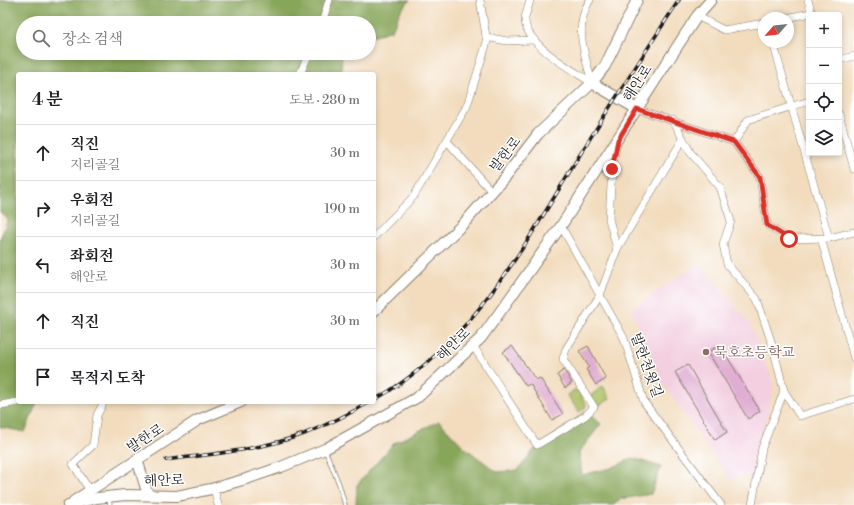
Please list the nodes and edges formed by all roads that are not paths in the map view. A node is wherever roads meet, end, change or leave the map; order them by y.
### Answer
1 (329, 0) edge
2 (480, 0) edge
3 (530, 0) edge
4 (590, 0) edge
5 (637, 0) edge
6 (711, 0) edge
7 (808, 0) edge
8 (811, 12) edge
9 (806, 15) edge
10 (324, 16) edge
11 (697, 16) junction
12 (794, 17) edge
13 (758, 24) edge
14 (486, 36) junction
15 (534, 40) junction
16 (775, 48) edge
17 (854, 56) edge
18 (842, 59) edge
19 (306, 60) edge
20 (301, 72) edge
21 (592, 83) junction
22 (806, 102) edge
23 (791, 106) junction
24 (637, 109) junction
25 (673, 120) junction
26 (841, 120) edge
27 (683, 139) junction
28 (618, 140) junction
29 (447, 141) junction
30 (734, 142) junction
31 (852, 154) edge
32 (854, 169) edge
33 (492, 192) junction
34 (561, 226) junction
35 (854, 232) edge
36 (376, 234) edge
37 (821, 238) junction
38 (829, 238) junction
39 (617, 249) junction
40 (600, 295) junction
41 (376, 309) edge
42 (472, 344) junction
43 (854, 358) edge
44 (784, 391) junction
45 (854, 400) edge
46 (16, 402) edge
47 (103, 404) edge
48 (236, 404) edge
49 (0, 405) edge
50 (325, 449) junction
51 (137, 458) junction
52 (214, 488) junction
53 (90, 491) junction
54 (148, 496) junction
55 (110, 501) edge
56 (68, 505) edge
57 (218, 505) edge
58 (345, 505) edge
59 (721, 505) edge
60 (752, 505) edge

1 - 10 street
2 - 14 street
3 - 15 street
4 - 21 street
5 - 21 street, 발한로
6 - 11 street, 해안로
7 - 8 street
9 - 12 street
11 - 13 street
11 - 24 street, 해안로
14 - 15 street
14 - 29 street
15 - 21 street
16 - 23 street
17 - 18 street
19 - 20 street
21 - 24 street
21 - 33 street, 발한로
22 - 23 street
23 - 30 street
23 - 38 street
24 - 25 street
24 - 28 street, 해안로
25 - 27 street
25 - 30 street
26 - 31 street
27 - 39 street
27 - 44 street
28 - 34 street, 해안로
28 - 39 street
29 - 33 street
29 - 36 street
30 - 37 street
31 - 32 street
33 - 41 street, 발한로
34 - 40 street, 발한천윗길
34 - 42 street, 해안로
35 - 38 street
37 - 38 street
37 - 43 street
39 - 40 street
40 - 42 street
40 - 59 street, 발한천윗길
42 - 50 street, 해안로
44 - 45 street
44 - 60 street
46 - 49 street
47 - 53 street
48 - 51 street, 발한로
50 - 52 street, 해안로
50 - 58 lane
51 - 53 street, 발한로
51 - 54 street
52 - 54 street, 해안로
52 - 57 street
53 - 56 street, 발한로
54 - 55 street, 해안로
55 - 56 street, 해안로

